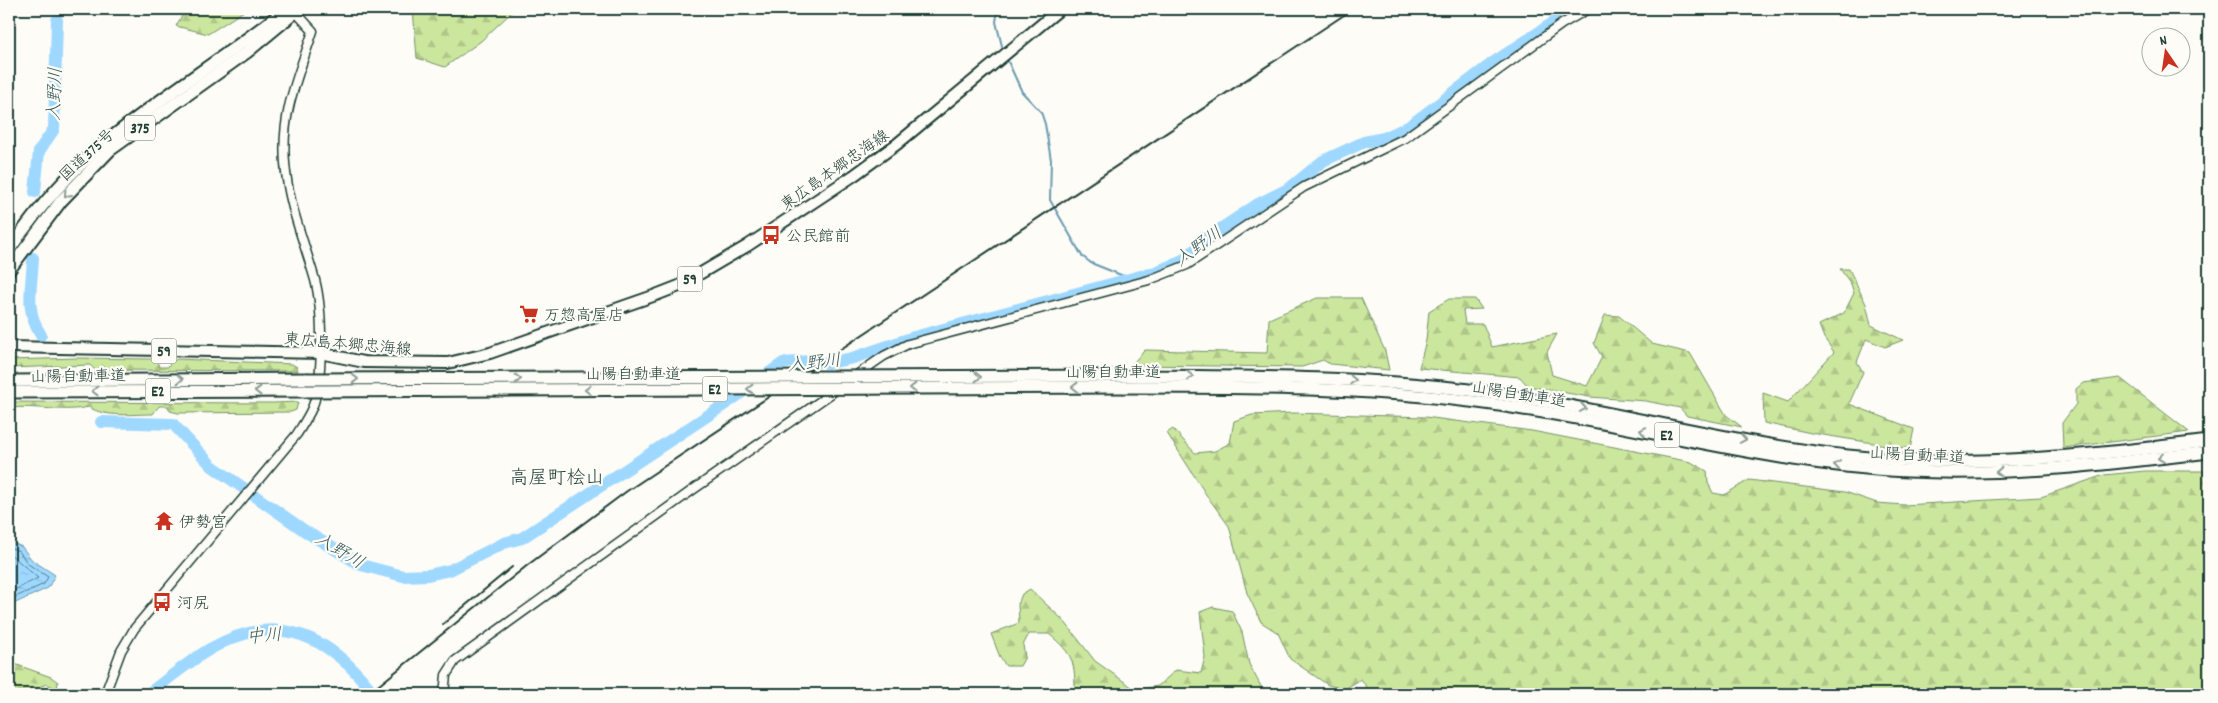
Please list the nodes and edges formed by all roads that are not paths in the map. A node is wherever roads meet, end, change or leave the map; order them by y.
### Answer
1 (1060, 9) edge
2 (1588, 9) edge
3 (294, 10) edge
4 (9, 250) edge
5 (9, 270) edge
6 (9, 347) edge
7 (320, 353) junction
8 (9, 381) edge
9 (1124, 381) junction
10 (307, 385) junction
11 (9, 392) edge
12 (2209, 441) edge
13 (2209, 452) edge
14 (105, 694) edge
15 (444, 694) edge

1 - 7 main road, 東広島本郷忠海線 / 59
2 - 15 street
3 - 4 highway, 国道375号 / 375
3 -> 5 highway, 国道375号 / 375
3 - 7 street
6 - 7 main road, 東広島本郷忠海線 / 59
7 - 14 street
8 -> 10 highway, 山陽自動車道 / E2
9 - 10 highway, 山陽自動車道 / E2, bridge
9 -> 12 highway, 山陽自動車道 / E2
13 -> 9 highway, 山陽自動車道 / E2
10 -> 11 highway, 山陽自動車道 / E2

